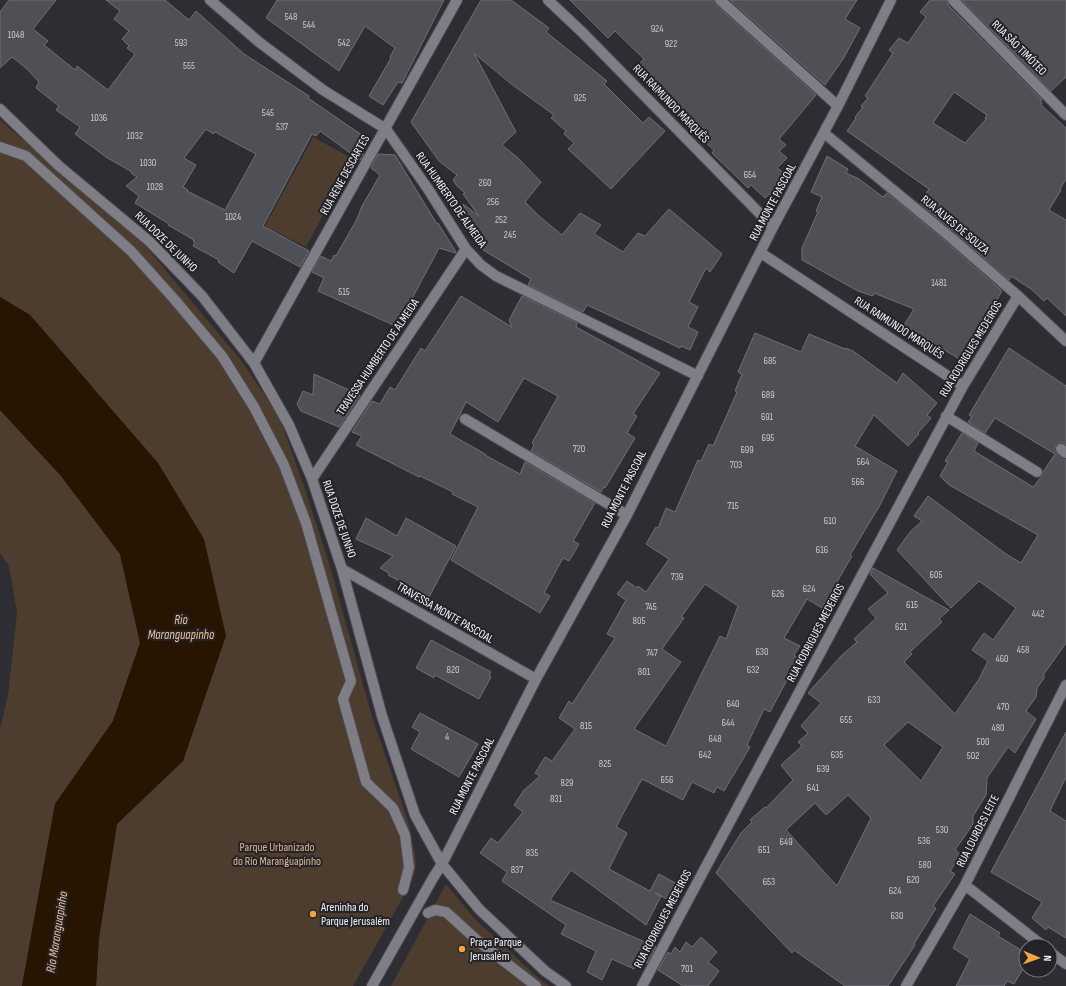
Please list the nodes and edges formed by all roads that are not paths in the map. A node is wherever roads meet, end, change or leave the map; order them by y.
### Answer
1 (210, 0) edge
2 (457, 0) edge
3 (548, 0) edge
4 (720, 0) edge
5 (891, 0) edge
6 (953, 0) edge
7 (838, 106) junction
8 (0, 109) edge
9 (1066, 115) edge
10 (386, 129) junction
11 (824, 134) junction
12 (0, 147) edge
13 (773, 227) junction
14 (466, 249) junction
15 (761, 253) junction
16 (1018, 296) junction
17 (1066, 342) edge
18 (254, 363) junction
19 (698, 376) junction
20 (963, 386) junction
21 (946, 416) junction
22 (465, 419) dead end
23 (1037, 472) dead end
24 (312, 479) junction
25 (626, 515) junction
26 (342, 569) junction
27 (536, 680) junction
28 (1066, 685) edge
29 (442, 864) junction
30 (965, 885) junction
31 (403, 890) dead end
32 (428, 913) dead end
33 (1033, 938) edge
34 (372, 986) edge
35 (536, 986) edge
36 (566, 986) edge
37 (642, 986) edge
38 (906, 986) edge

1 - 10 street, RUA HUMBERTO DE ALMEIDA
2 - 10 street, RUA RENE DESCARTES
3 - 13 street, RUA RAIMUNDO MARQUÊS
4 - 7 street
5 - 7 street, RUA MONTE PASCOAL
6 - 9 street, RUA SÃO TIMÓTEO
7 - 11 street, RUA MONTE PASCOAL
8 - 18 street, RUA DOZE DE JUNHO
10 - 14 street, RUA HUMBERTO DE ALMEIDA
10 - 18 street, RUA RENE DESCARTES
11 - 13 street, RUA MONTE PASCOAL
11 - 16 street, RUA ALVES DE SOUZA
12 - 31 street
13 - 15 street, RUA MONTE PASCOAL
14 - 19 street, RUA HUMBERTO DE ALMEIDA
14 - 24 street, TRAVESSA HUMBERTO DE ALMEIDA
15 - 19 street, RUA MONTE PASCOAL
15 - 20 street, RUA RAIMUNDO MARQUÊS
16 - 17 street, RUA ALVES DE SOUZA
16 - 20 street, RUA RODRIGUES MEDEIROS
18 - 24 street, RUA DOZE DE JUNHO
19 - 25 street, RUA MONTE PASCOAL
20 - 21 street, RUA RODRIGUES MEDEIROS
21 - 23 street
21 - 37 street, RUA RODRIGUES MEDEIROS
22 - 25 street
24 - 26 street, RUA DOZE DE JUNHO
25 - 27 street, RUA MONTE PASCOAL
26 - 27 street, TRAVESSA MONTE PASCOAL
26 - 29 street, RUA DOZE DE JUNHO
27 - 29 street, RUA MONTE PASCOAL
28 - 30 street, RUA LOURDES LEITE
29 - 34 street, RUA MONTE PASCOAL
29 - 36 street, RUA DOZE DE JUNHO
30 - 33 street
30 - 38 street, RUA LOURDES LEITE
32 - 35 street

